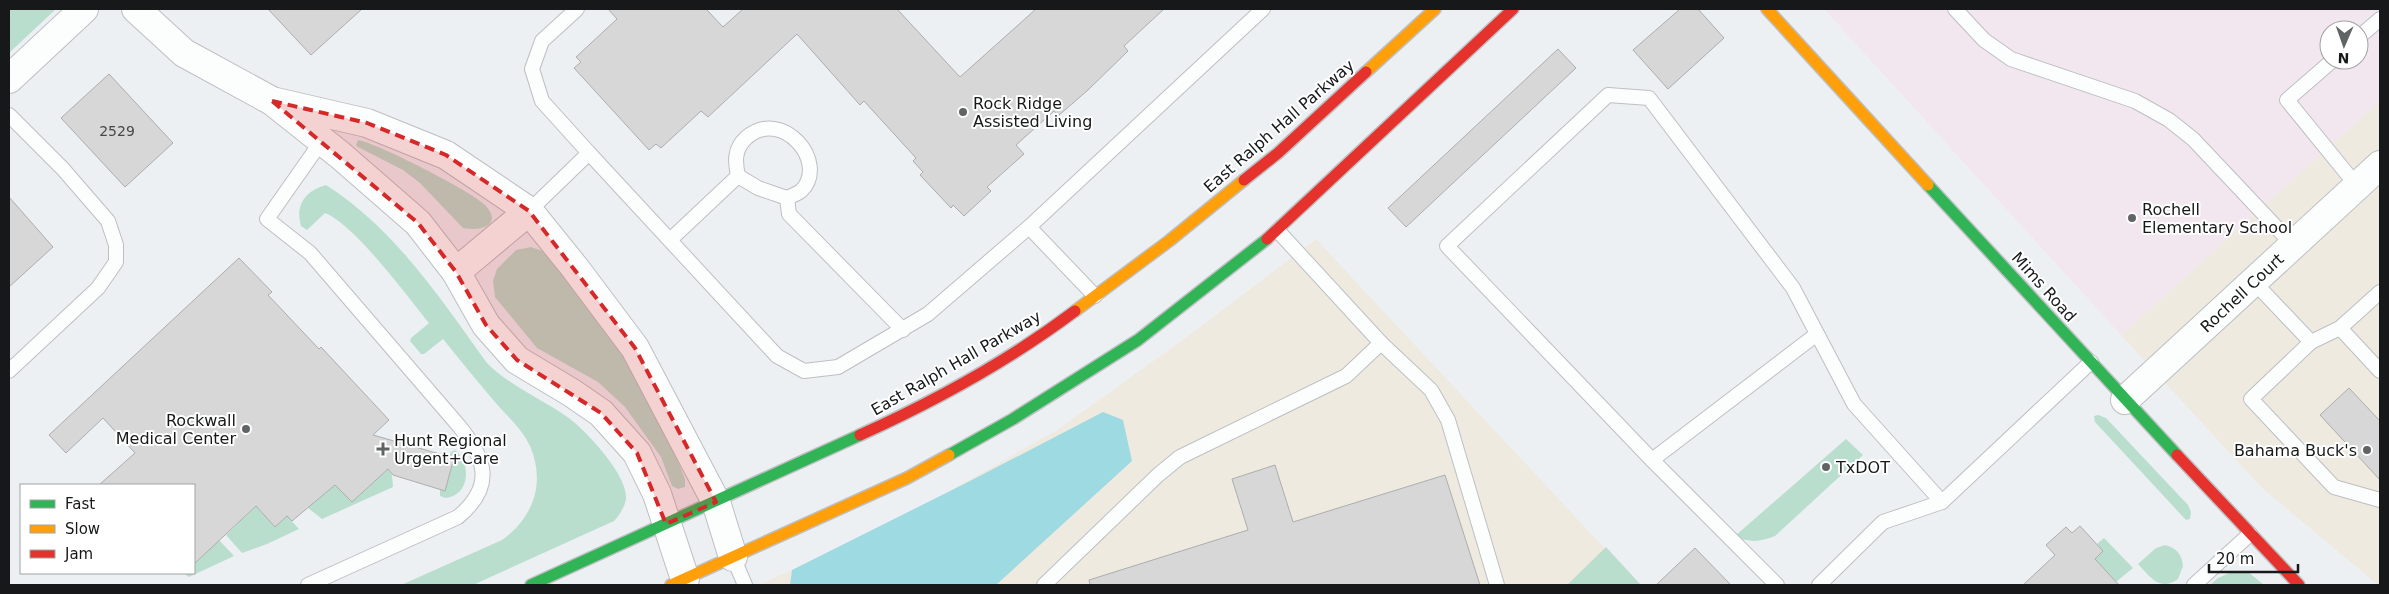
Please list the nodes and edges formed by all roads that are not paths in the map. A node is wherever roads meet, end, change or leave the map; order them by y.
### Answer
1 (84, 9) edge
2 (136, 9) edge
3 (577, 9) edge
4 (1263, 9) edge
5 (1435, 9) edge
6 (1513, 9) edge
7 (1767, 9) edge
8 (1955, 9) edge
9 (2380, 19) edge
10 (2369, 28) edge
11 (2322, 70) edge
12 (9, 80) edge
13 (272, 101) junction
14 (9, 115) edge
15 (321, 142) junction
16 (589, 153) junction
17 (2380, 165) edge
18 (738, 176) junction
19 (2358, 186) junction
20 (787, 198) junction
21 (528, 211) junction
22 (1029, 227) junction
23 (1278, 231) junction
24 (670, 240) junction
25 (2293, 246) junction
26 (456, 272) junction
27 (2254, 282) junction
28 (2380, 292) edge
29 (1095, 296) junction
30 (2340, 328) junction
31 (903, 330) junction
32 (1817, 334) junction
33 (2312, 342) junction
34 (1381, 343) junction
35 (2091, 362) junction
36 (9, 371) edge
37 (2380, 371) edge
38 (2125, 400) junction
39 (1652, 460) junction
40 (2380, 500) edge
41 (716, 502) junction
42 (1942, 502) junction
43 (666, 524) junction
44 (2250, 534) junction
45 (733, 557) junction
46 (682, 583) edge
47 (308, 585) edge
48 (532, 585) edge
49 (746, 585) edge
50 (1044, 585) edge
51 (1497, 585) edge
52 (1777, 585) edge
53 (1819, 585) edge
54 (2194, 585) edge
55 (2299, 585) edge

1 - 12 street
2 - 13 street
3 - 16 lane
4 - 22 lane
5 - 29 main road, East Ralph Hall Parkway
6 - 23 main road
7 - 35 main road, Mims Road
8 - 25 lane
9 - 10 lane
11 - 19 lane
13 - 15 street
13 - 21 street
14 - 36 lane
15 - 26 street
15 - 47 lane
16 - 21 lane
16 - 24 lane
17 - 19 street, Rochell Court
18 - 20 lane
18 - 20 lane
18 - 24 lane
19 - 25 street, Rochell Court
20 - 31 lane
21 - 26 street
21 - 41 street
22 - 29 lane
22 - 31 lane
23 - 34 lane
23 - 45 main road
24 - 31 lane
25 - 27 street, Rochell Court
26 - 43 street
27 - 33 lane
27 - 38 street, Rochell Court
28 - 30 lane
29 - 41 main road, East Ralph Hall Parkway
30 - 33 lane
30 - 37 lane
32 - 39 lane
32 - 39 lane
32 - 42 lane
33 - 40 lane
34 - 50 lane
34 - 51 lane
35 - 38 main road, Mims Road
35 - 42 lane
38 - 44 main road, Mims Road
39 - 52 lane
41 - 43 main road, East Ralph Hall Parkway
41 - 45 street
42 - 53 lane
43 - 46 street
43 - 48 main road, East Ralph Hall Parkway
44 - 54 lane
44 - 55 main road, Mims Road
45 - 46 main road
45 - 49 lane

